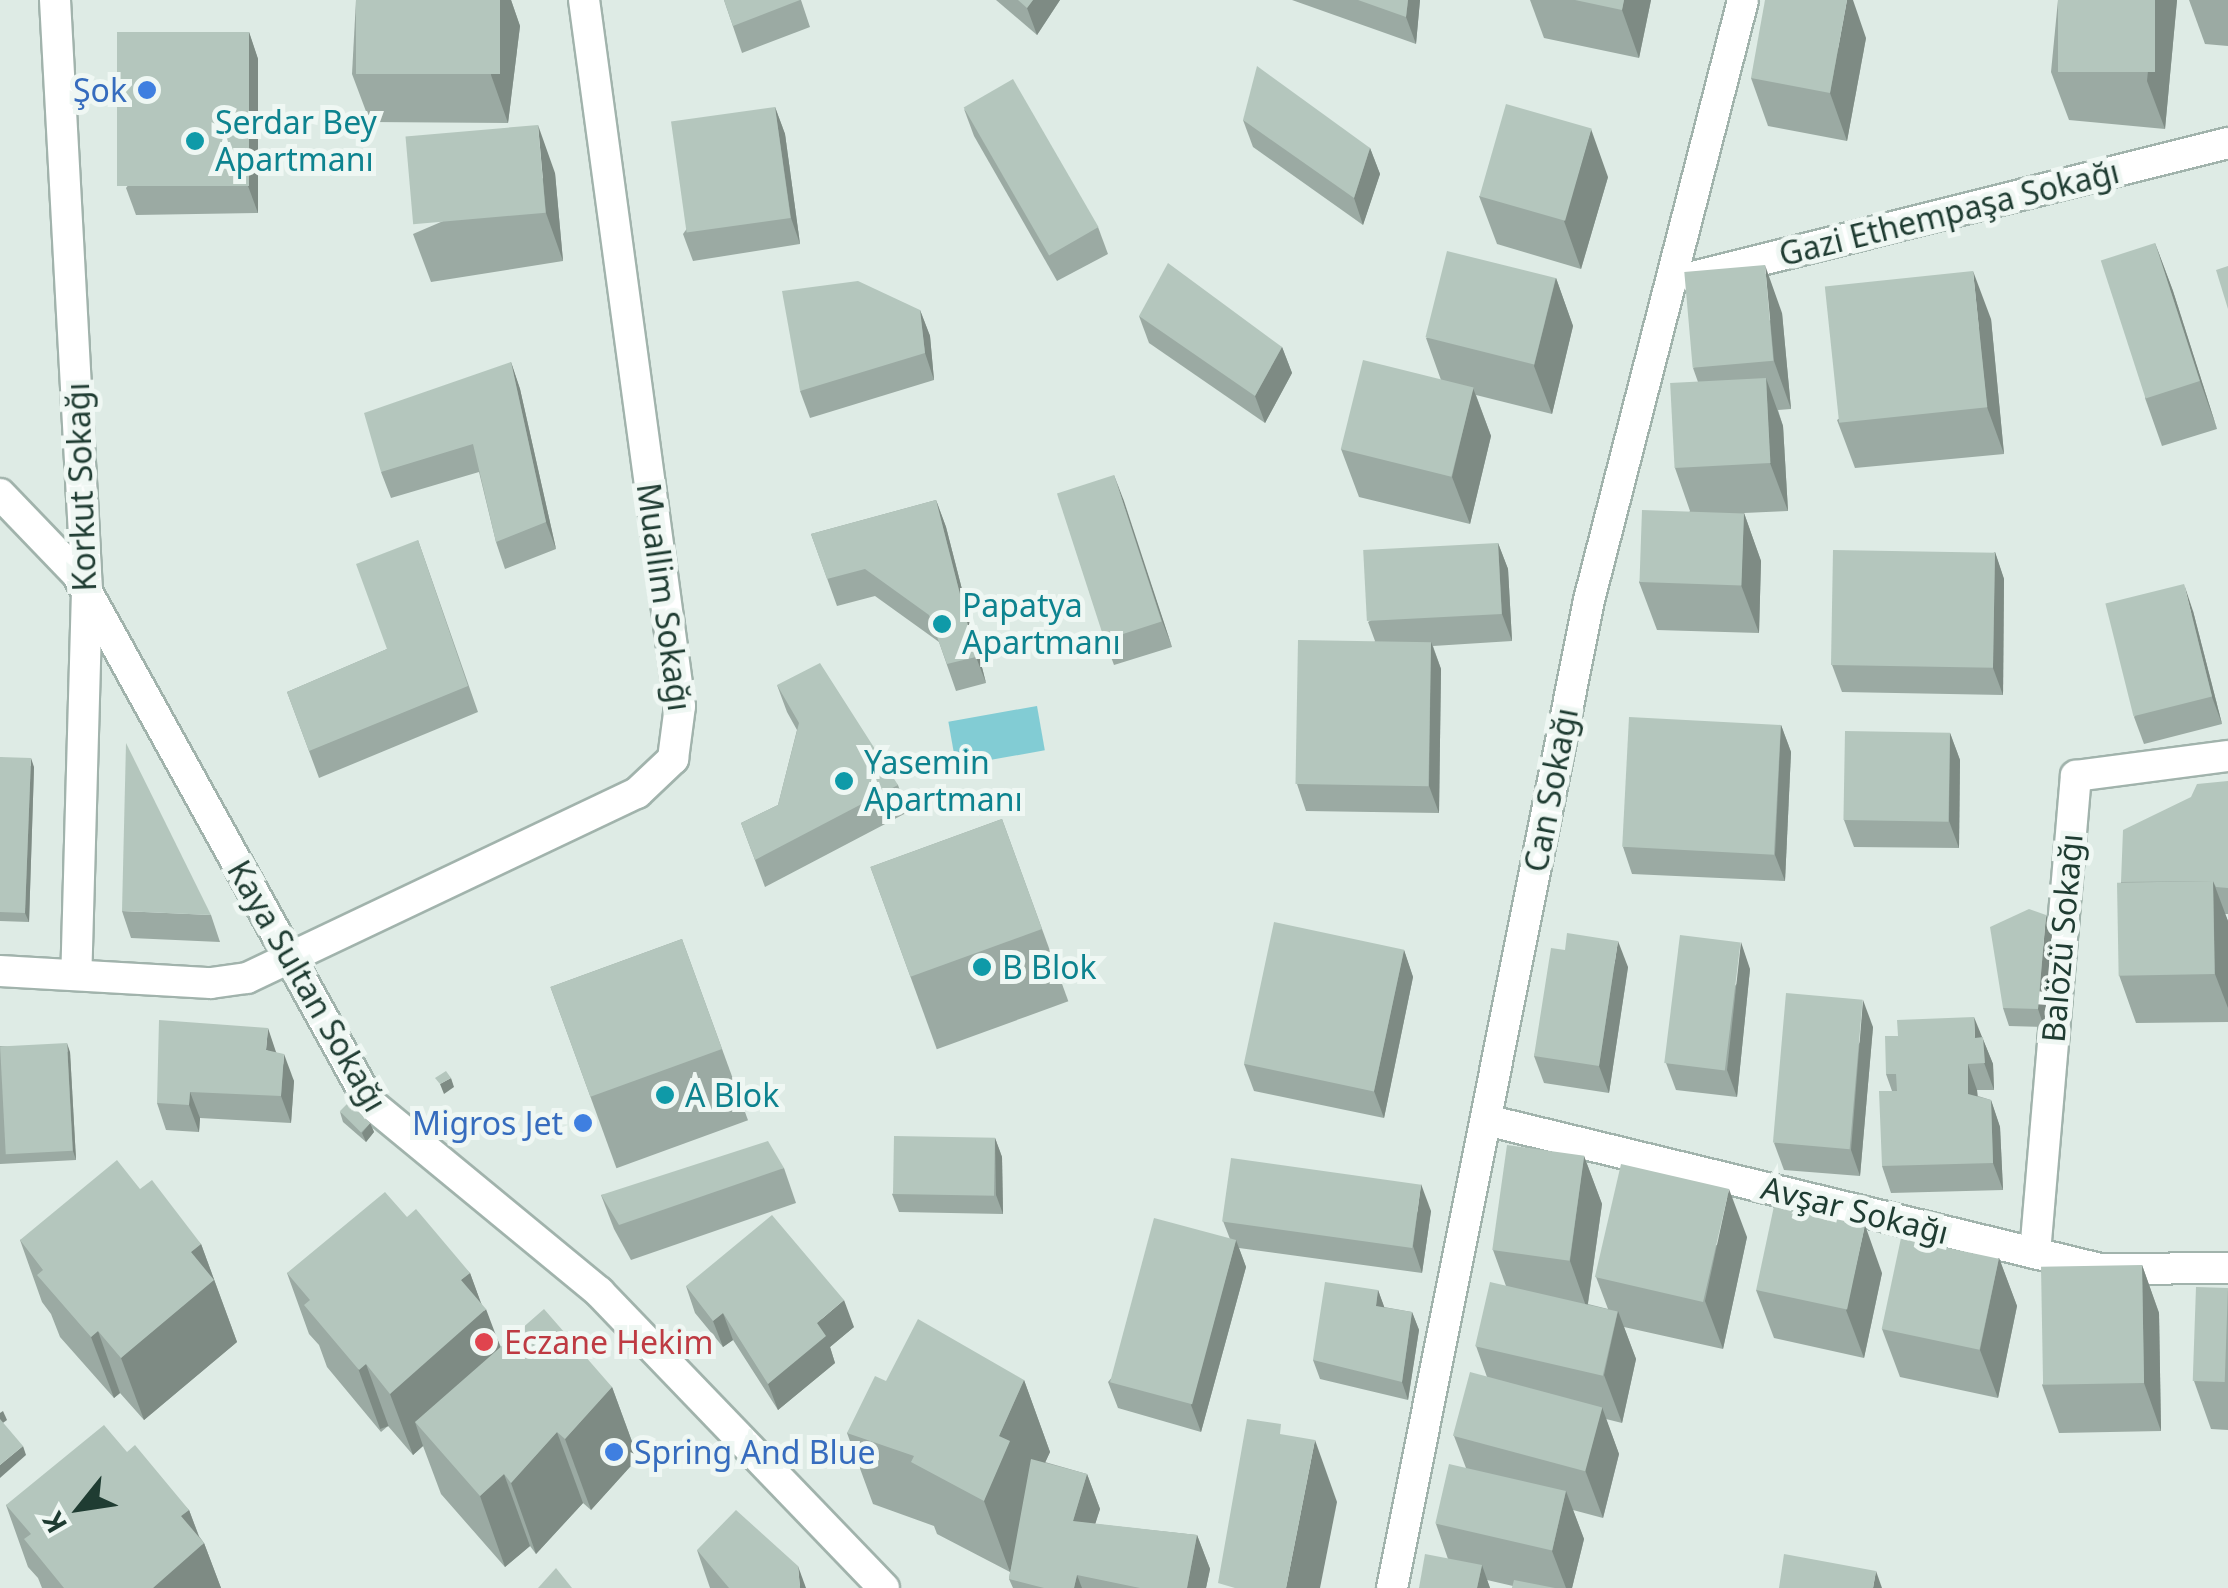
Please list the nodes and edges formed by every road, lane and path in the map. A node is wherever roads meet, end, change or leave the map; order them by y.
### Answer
1 (55, 0) edge
2 (584, 0) edge
3 (1743, 0) edge
4 (2228, 143) edge
5 (1671, 283) junction
6 (0, 494) edge
7 (87, 590) junction
8 (2228, 756) edge
9 (287, 960) junction
10 (0, 971) edge
11 (76, 974) junction
12 (1486, 1120) junction
13 (2035, 1253) junction
14 (2228, 1268) edge
15 (879, 1584) edge
16 (1392, 1588) edge

1 - 7 street, Korkut Sokağı
2 - 9 street, Muallim Sokağı
3 - 5 street, Can Sokağı
4 - 5 street, Gazi Ethempaşa Sokağı
5 - 12 street, Can Sokağı
6 - 7 street, Kaya Sultan Sokağı
7 - 9 street, Kaya Sultan Sokağı
7 - 11 street, Korkut Sokağı
8 - 13 street, Balözü Sokağı
9 - 11 street, Muallim Sokağı
9 - 15 street, Kaya Sultan Sokağı
10 - 11 street, Muallim Sokağı
12 - 13 street, Avşar Sokağı
12 - 16 street, Can Sokağı
13 - 14 street, Avşar Sokağı

